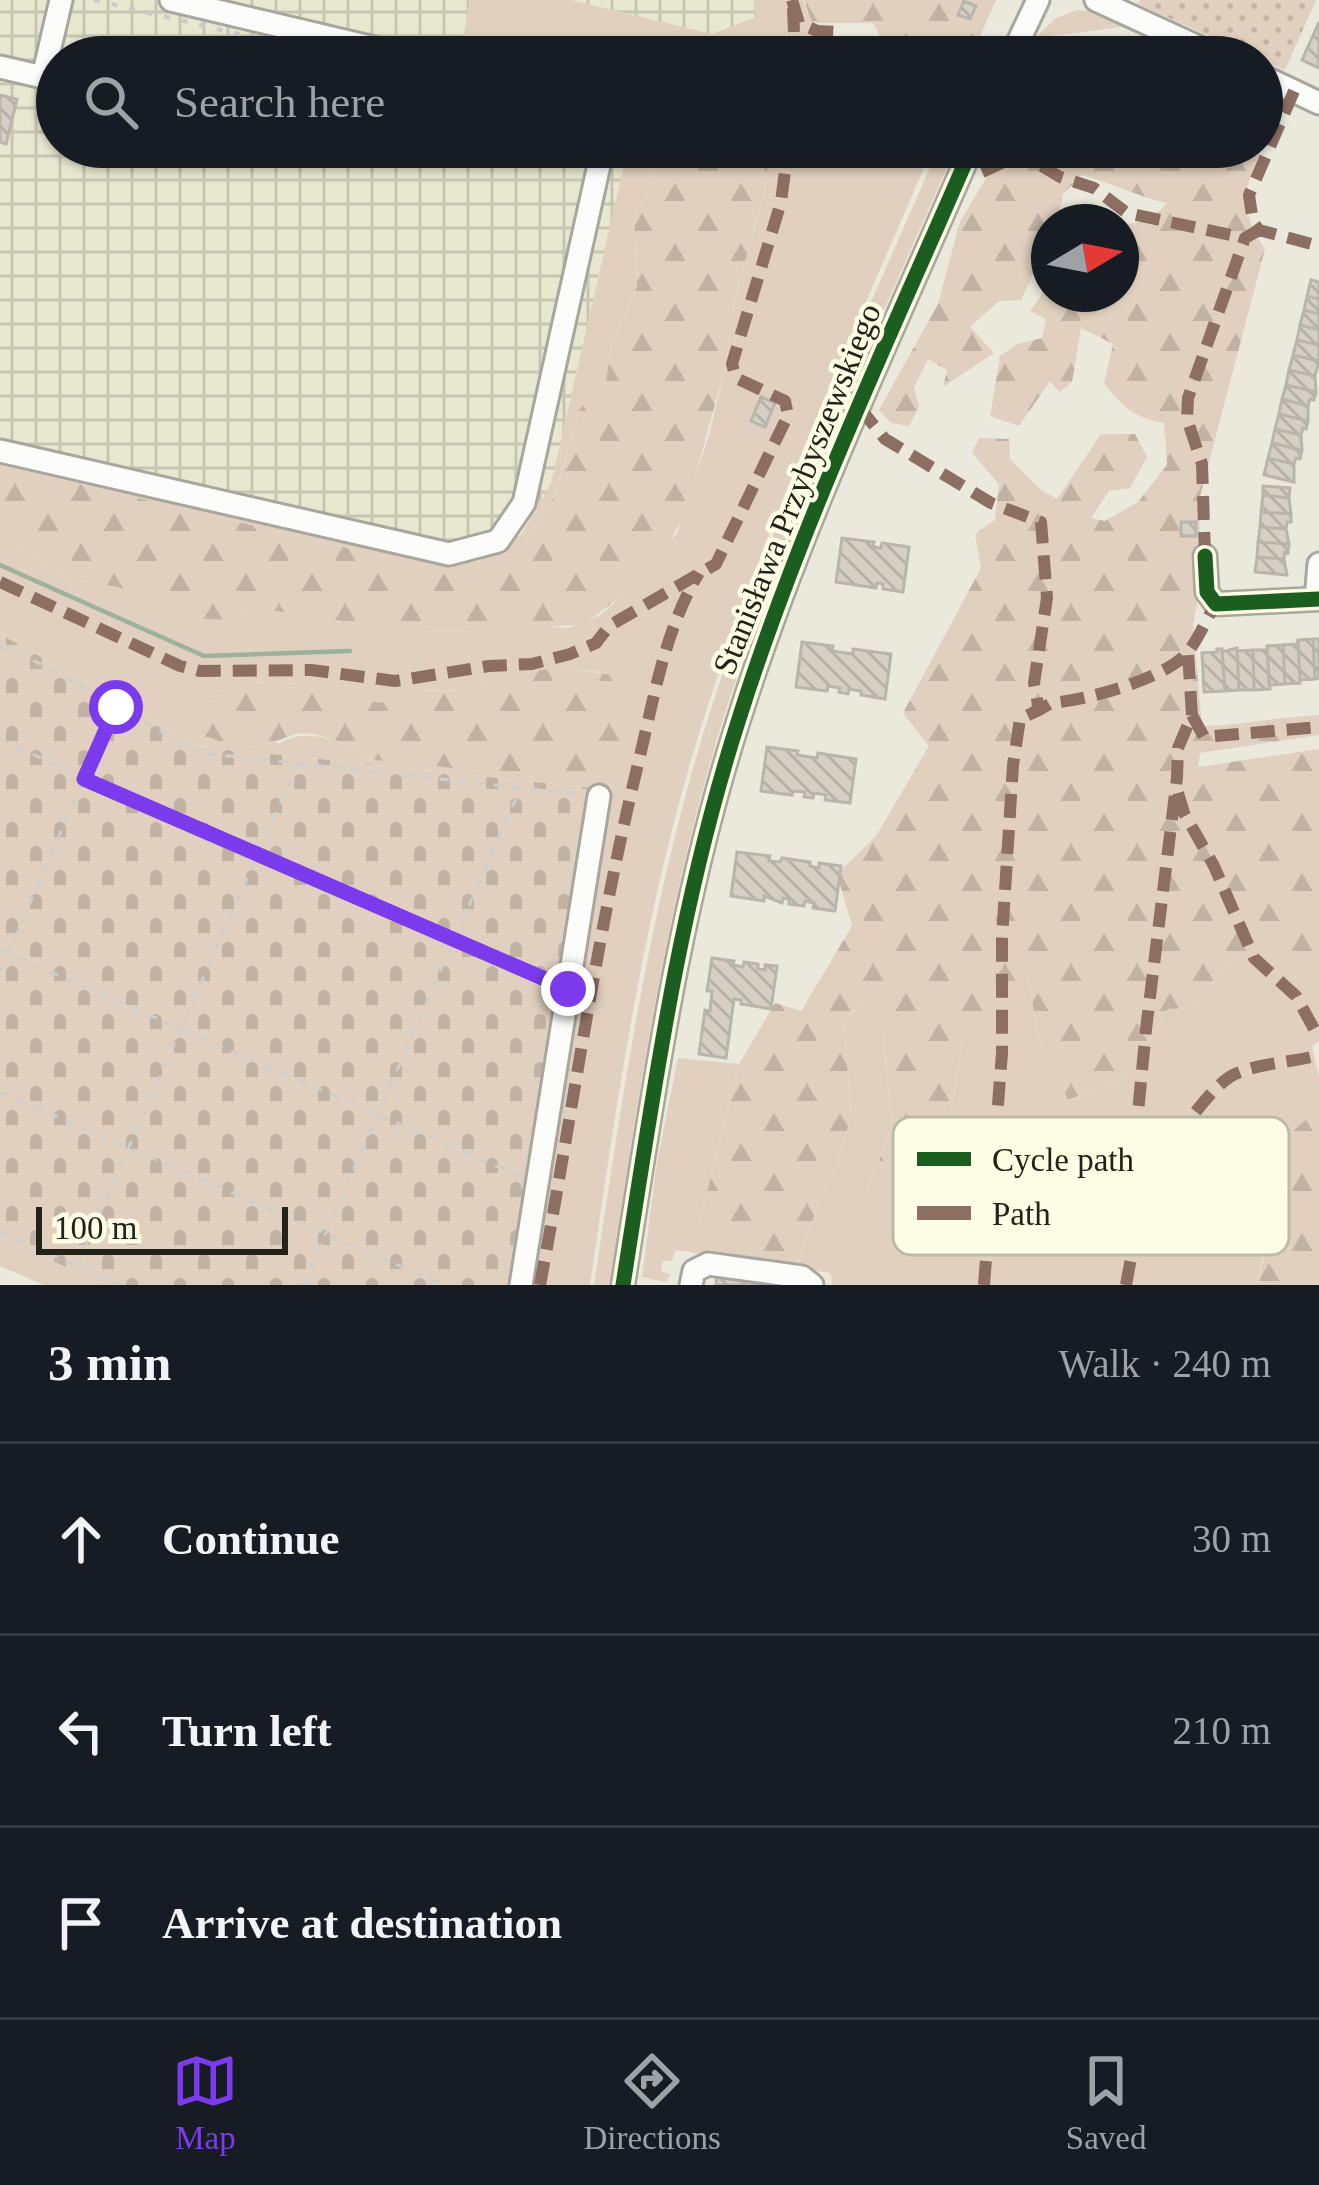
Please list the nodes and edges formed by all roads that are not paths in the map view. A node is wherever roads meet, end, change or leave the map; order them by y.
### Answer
1 (61, 0) edge
2 (171, 0) edge
3 (1038, 0) edge
4 (1096, 0) edge
5 (53, 36) edge
6 (323, 36) edge
7 (1021, 36) edge
8 (1174, 36) edge
9 (0, 67) edge
10 (36, 75) edge
11 (1283, 86) edge
12 (1319, 103) edge
13 (598, 168) edge
14 (963, 168) edge
15 (0, 451) edge
16 (1205, 556) dead end
17 (1319, 564) edge
18 (1317, 599) edge
19 (598, 796) road end
20 (521, 1285) edge
21 (623, 1285) edge
22 (692, 1285) edge
23 (812, 1285) edge

1 - 5 street
2 - 6 street
3 - 7 street
4 - 8 street
9 - 10 street
11 - 12 street
13 - 15 street
14 - 21 street, Stanisława Przybyszewskiego
16 - 18 street
17 - 18 street
19 - 20 street
22 - 23 street

